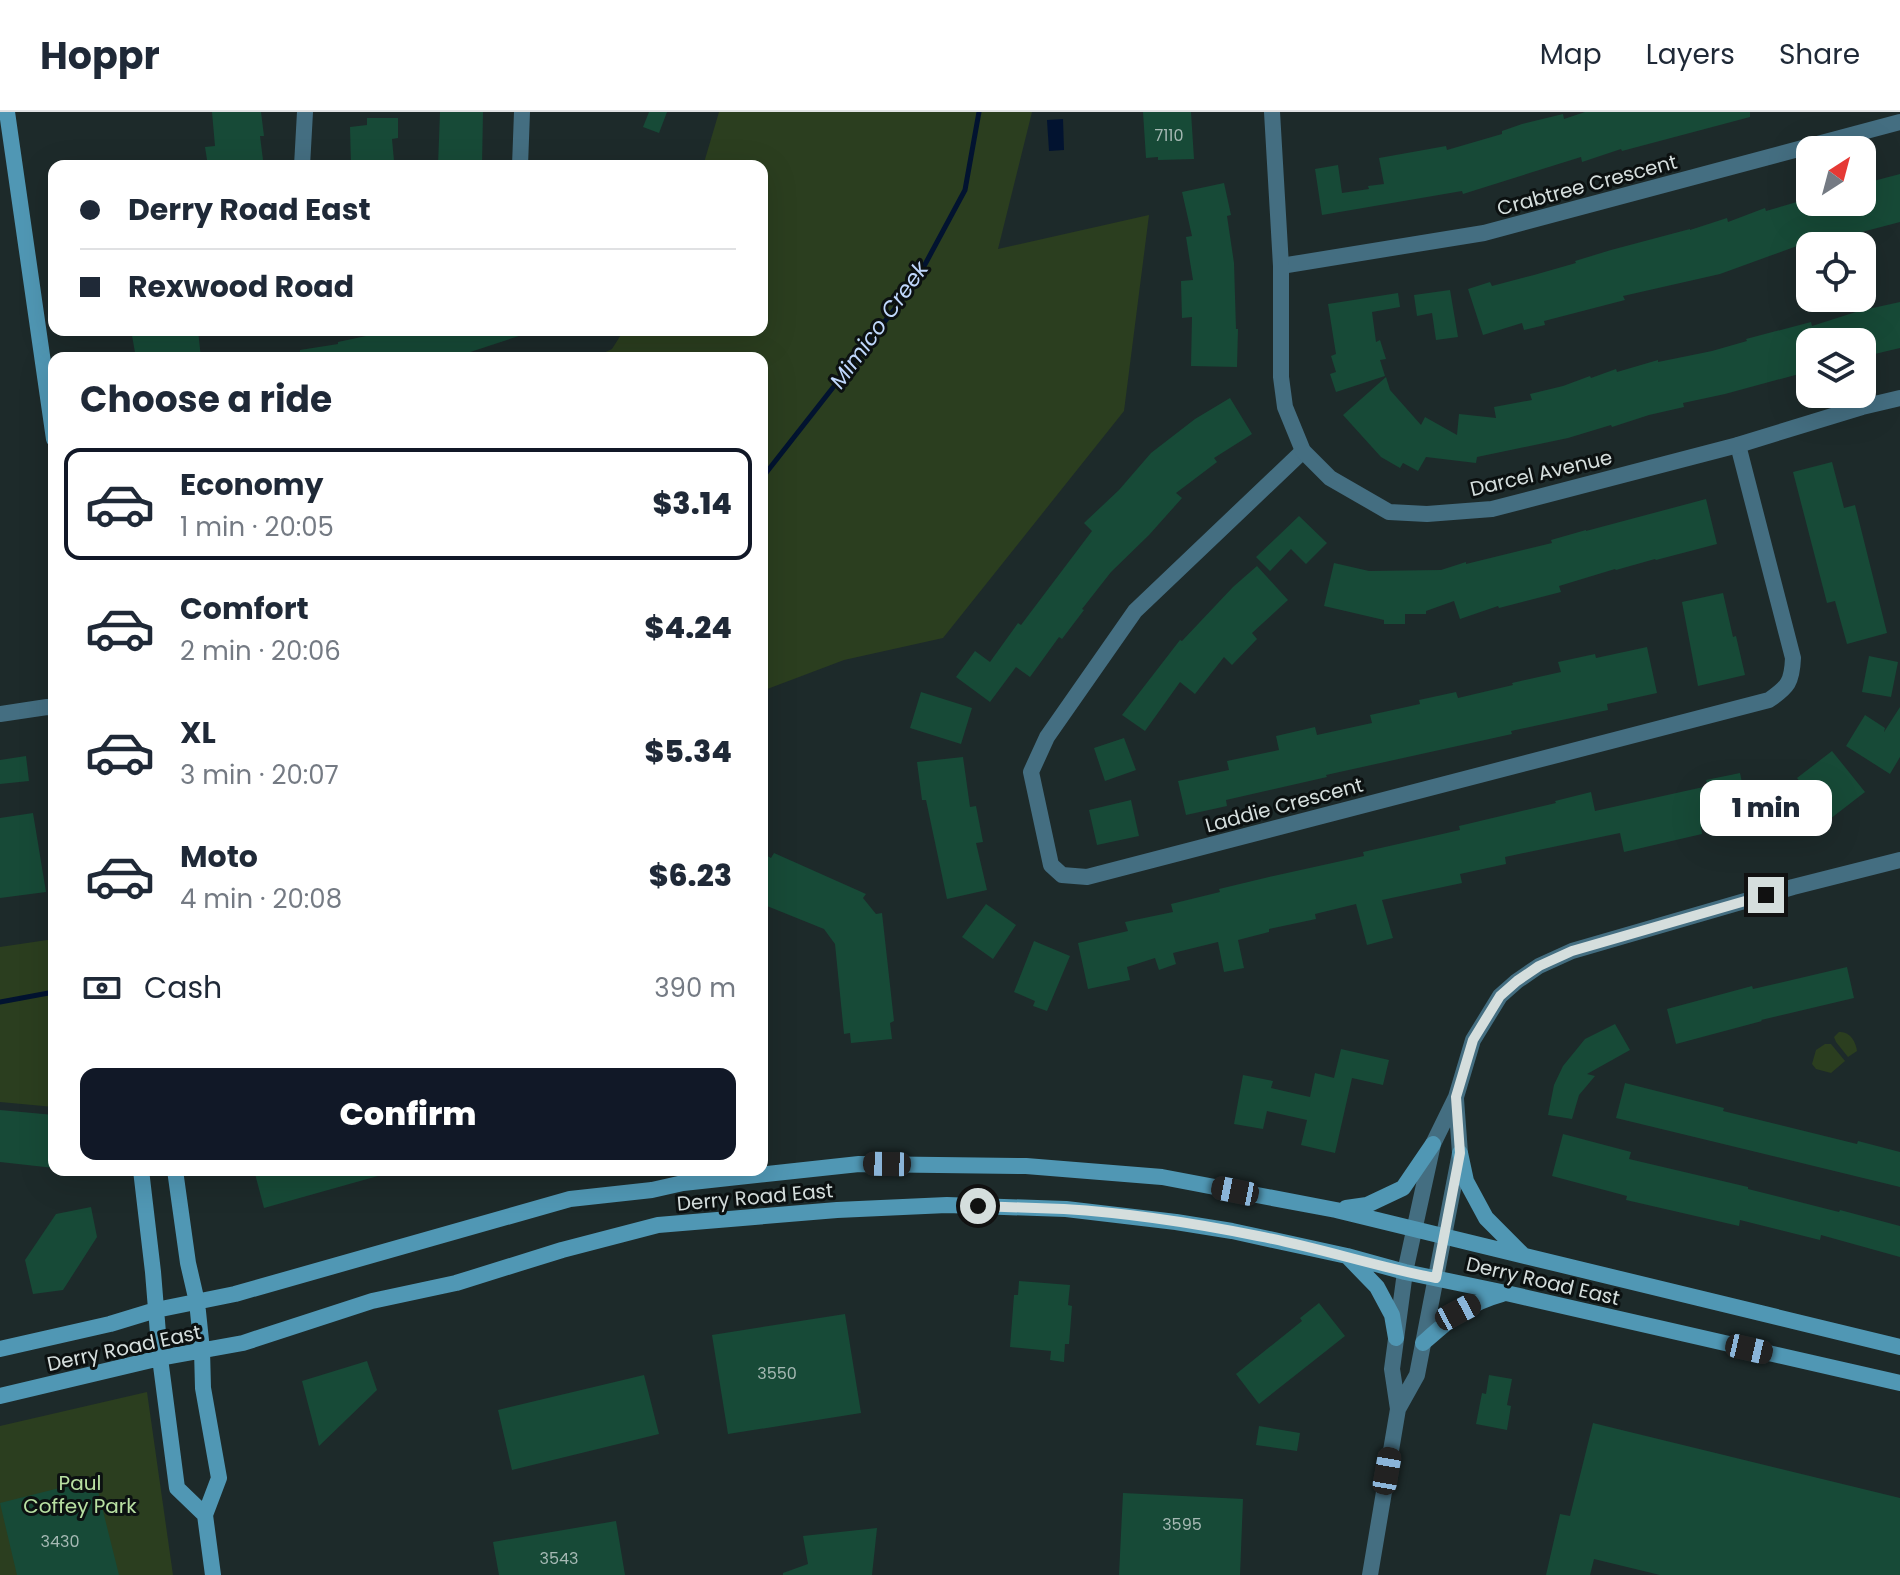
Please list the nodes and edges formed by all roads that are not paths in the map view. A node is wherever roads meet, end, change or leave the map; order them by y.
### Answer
1 (7, 112) edge
2 (305, 112) edge
3 (522, 112) edge
4 (1272, 112) edge
5 (1900, 122) edge
6 (302, 160) edge
7 (520, 160) edge
8 (1281, 266) junction
9 (48, 397) edge
10 (1900, 398) edge
11 (1738, 445) junction
12 (1303, 451) junction
13 (48, 707) edge
14 (0, 714) edge
15 (1900, 860) edge
16 (1456, 1097) junction
17 (1433, 1144) junction
18 (1460, 1153) junction
19 (768, 1174) edge
20 (142, 1176) edge
21 (176, 1176) edge
22 (748, 1176) edge
23 (1336, 1210) junction
24 (1414, 1230) junction
25 (1444, 1236) junction
26 (1347, 1256) junction
27 (1525, 1256) junction
28 (1405, 1272) junction
29 (1436, 1278) junction
30 (1506, 1293) junction
31 (197, 1302) junction
32 (156, 1310) junction
33 (1396, 1338) junction
34 (1423, 1343) junction
35 (1900, 1347) edge
36 (0, 1349) edge
37 (202, 1350) junction
38 (160, 1358) junction
39 (1900, 1383) edge
40 (0, 1396) edge
41 (1398, 1409) junction
42 (205, 1515) junction
43 (213, 1575) edge
44 (1370, 1575) edge

1 - 9 main road
2 - 6 street
3 - 7 street
4 - 8 street, Darcel Avenue
5 - 8 street, Crabtree Crescent
8 - 12 street, Darcel Avenue
10 - 11 street, Darcel Avenue
11 - 12 street, Darcel Avenue
11 - 12 street, Laddie Crescent
13 - 14 street
15 - 16 street
16 - 17 street
16 - 18 street
17 - 23 main road
17 - 24 street
18 - 25 street
18 - 27 main road
19 - 23 main road, Derry Road East
20 - 32 main road
21 - 31 main road
22 - 31 main road, Derry Road East
23 - 24 main road, Derry Road East
24 - 25 main road, Derry Road East
24 - 28 street
25 - 27 main road, Derry Road East
25 - 29 street
26 - 28 main road, Derry Road East
26 - 33 main road
26 - 37 main road, Derry Road East
27 - 35 main road, Derry Road East
28 - 29 main road, Derry Road East
28 - 33 street
29 - 30 main road, Derry Road East
29 - 34 street
30 - 34 main road
30 - 39 main road, Derry Road East
31 - 32 main road, Derry Road East
31 - 37 main road
32 - 36 main road, Derry Road East
32 - 38 main road
33 - 41 street
34 - 41 street
37 - 38 main road, Derry Road East
37 - 42 main road
38 - 40 main road, Derry Road East
38 - 42 main road
41 - 44 street
42 - 43 main road

